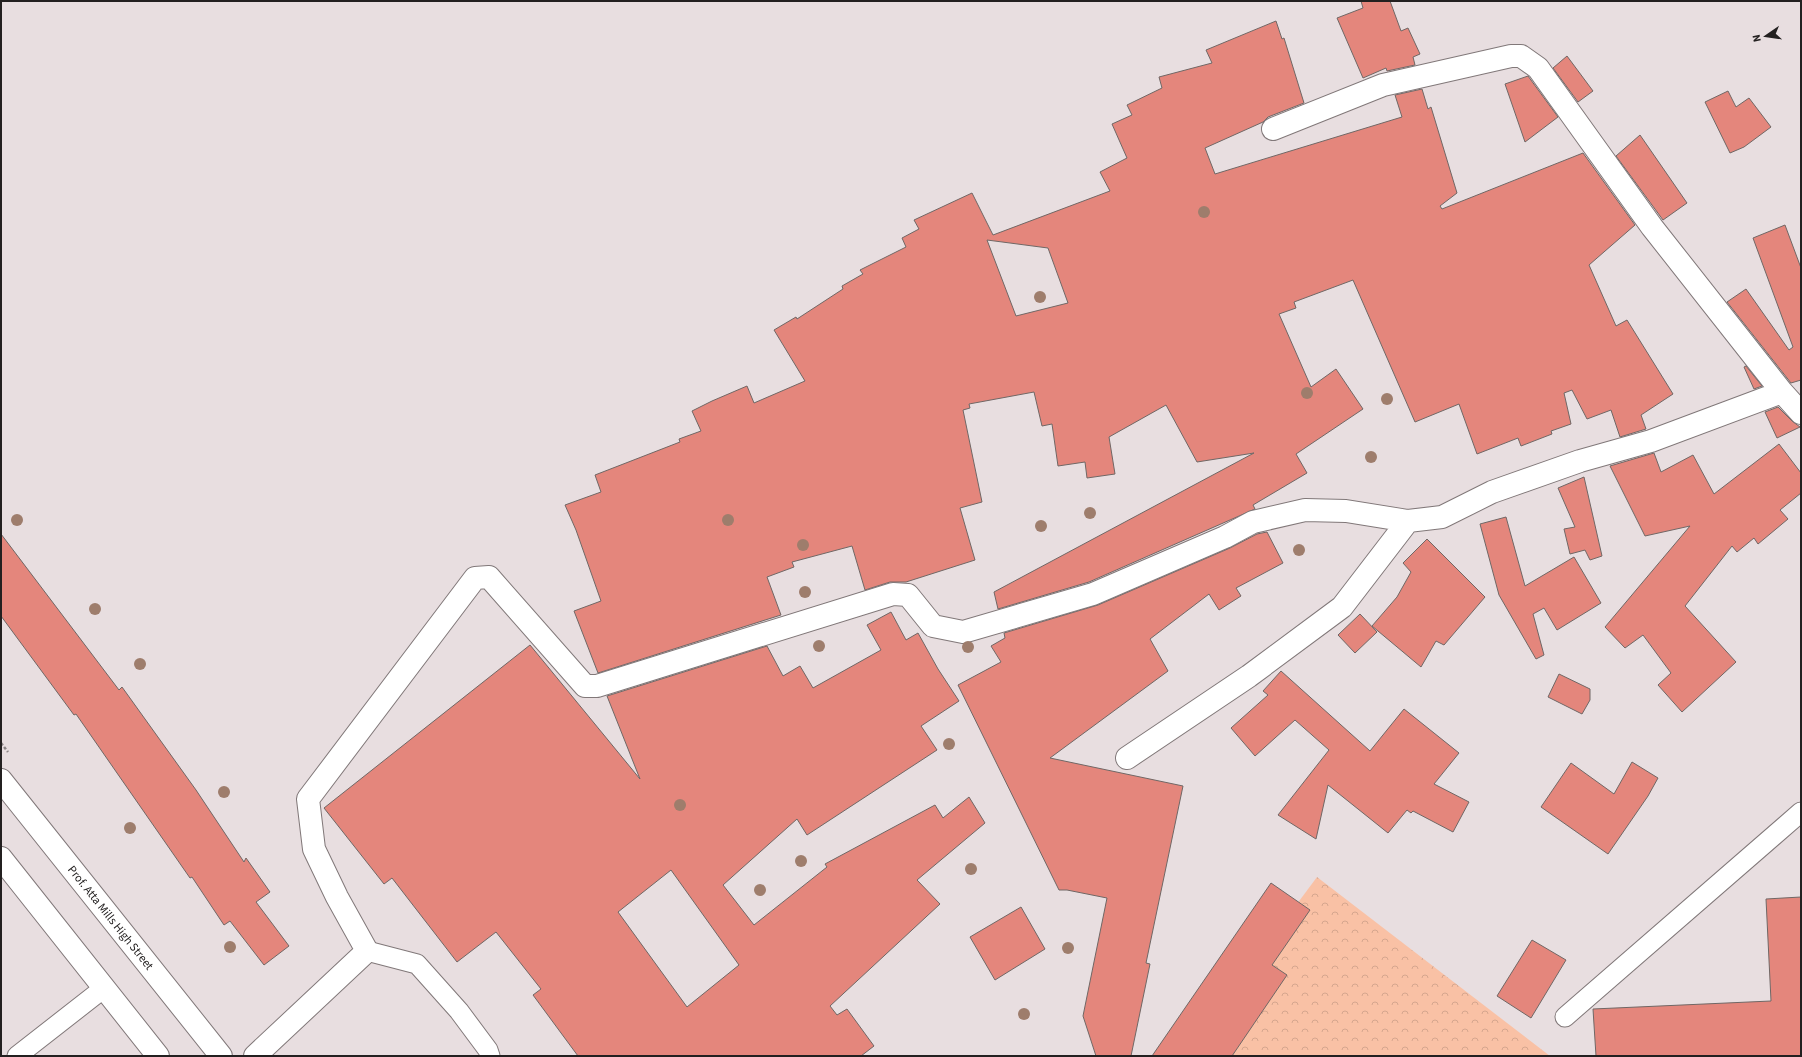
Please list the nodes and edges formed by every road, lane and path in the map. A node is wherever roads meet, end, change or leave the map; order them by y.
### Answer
1 (1273, 128) dead end
2 (1782, 392) junction
3 (1801, 413) edge
4 (1408, 521) junction
5 (1127, 758) dead end
6 (1, 780) edge
7 (1801, 812) edge
8 (1, 858) edge
9 (367, 952) junction
10 (104, 988) junction
11 (1566, 1017) dead end
12 (17, 1056) edge
13 (158, 1056) edge
14 (221, 1056) edge
15 (256, 1056) edge
16 (490, 1056) edge

1 - 2 street
2 - 3 street
2 - 4 street
4 - 5 street
4 - 9 street
6 - 14 street, Prof. Atta Mills High Street
7 - 11 lane
8 - 10 street
9 - 15 street
9 - 16 lane
10 - 12 lane
10 - 13 street

